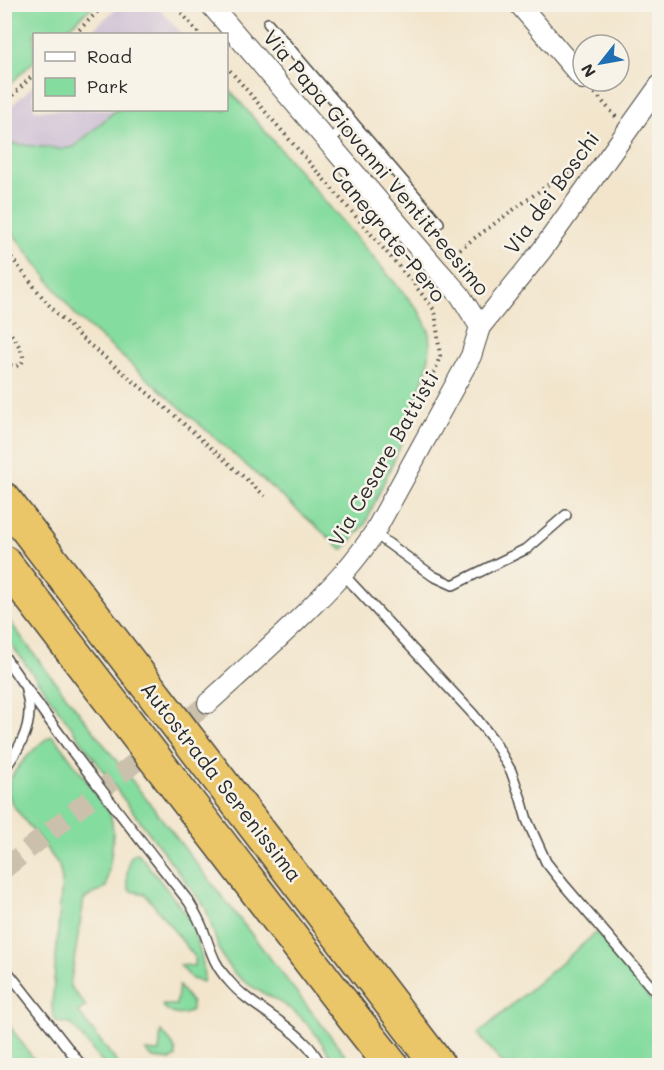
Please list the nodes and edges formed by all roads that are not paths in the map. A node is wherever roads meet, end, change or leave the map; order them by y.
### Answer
1 (519, 4) edge
2 (218, 7) edge
3 (268, 23) dead end
4 (571, 64) edge
5 (660, 85) edge
6 (352, 121) junction
7 (327, 142) junction
8 (439, 223) dead end
9 (480, 327) junction
10 (4, 499) edge
11 (566, 515) dead end
12 (374, 533) junction
13 (4, 562) edge
14 (343, 574) junction
15 (4, 656) edge
16 (26, 687) junction
17 (208, 703) tunnel mouth
18 (4, 769) edge
19 (4, 967) edge
20 (660, 997) edge
21 (82, 1065) edge
22 (322, 1065) edge
23 (392, 1065) edge
24 (439, 1065) edge

1 - 4 street
2 - 7 street, Via Papa Giovanni Ventitreesimo
3 - 6 lane
5 - 9 street, Via dei Boschi
6 - 7 lane
6 - 8 lane
7 - 9 street, Via Papa Giovanni Ventitreesimo
9 - 12 street, Via Cesare Battisti
10 - 24 highway, Autostrada Serenissima
11 - 12 lane
12 - 14 street, Via Cesare Battisti
13 - 23 highway, Autostrada Serenissima
14 - 17 street, Via Cesare Battisti
14 - 20 lane
15 - 16 lane
16 - 18 lane
16 - 22 lane
19 - 21 lane

